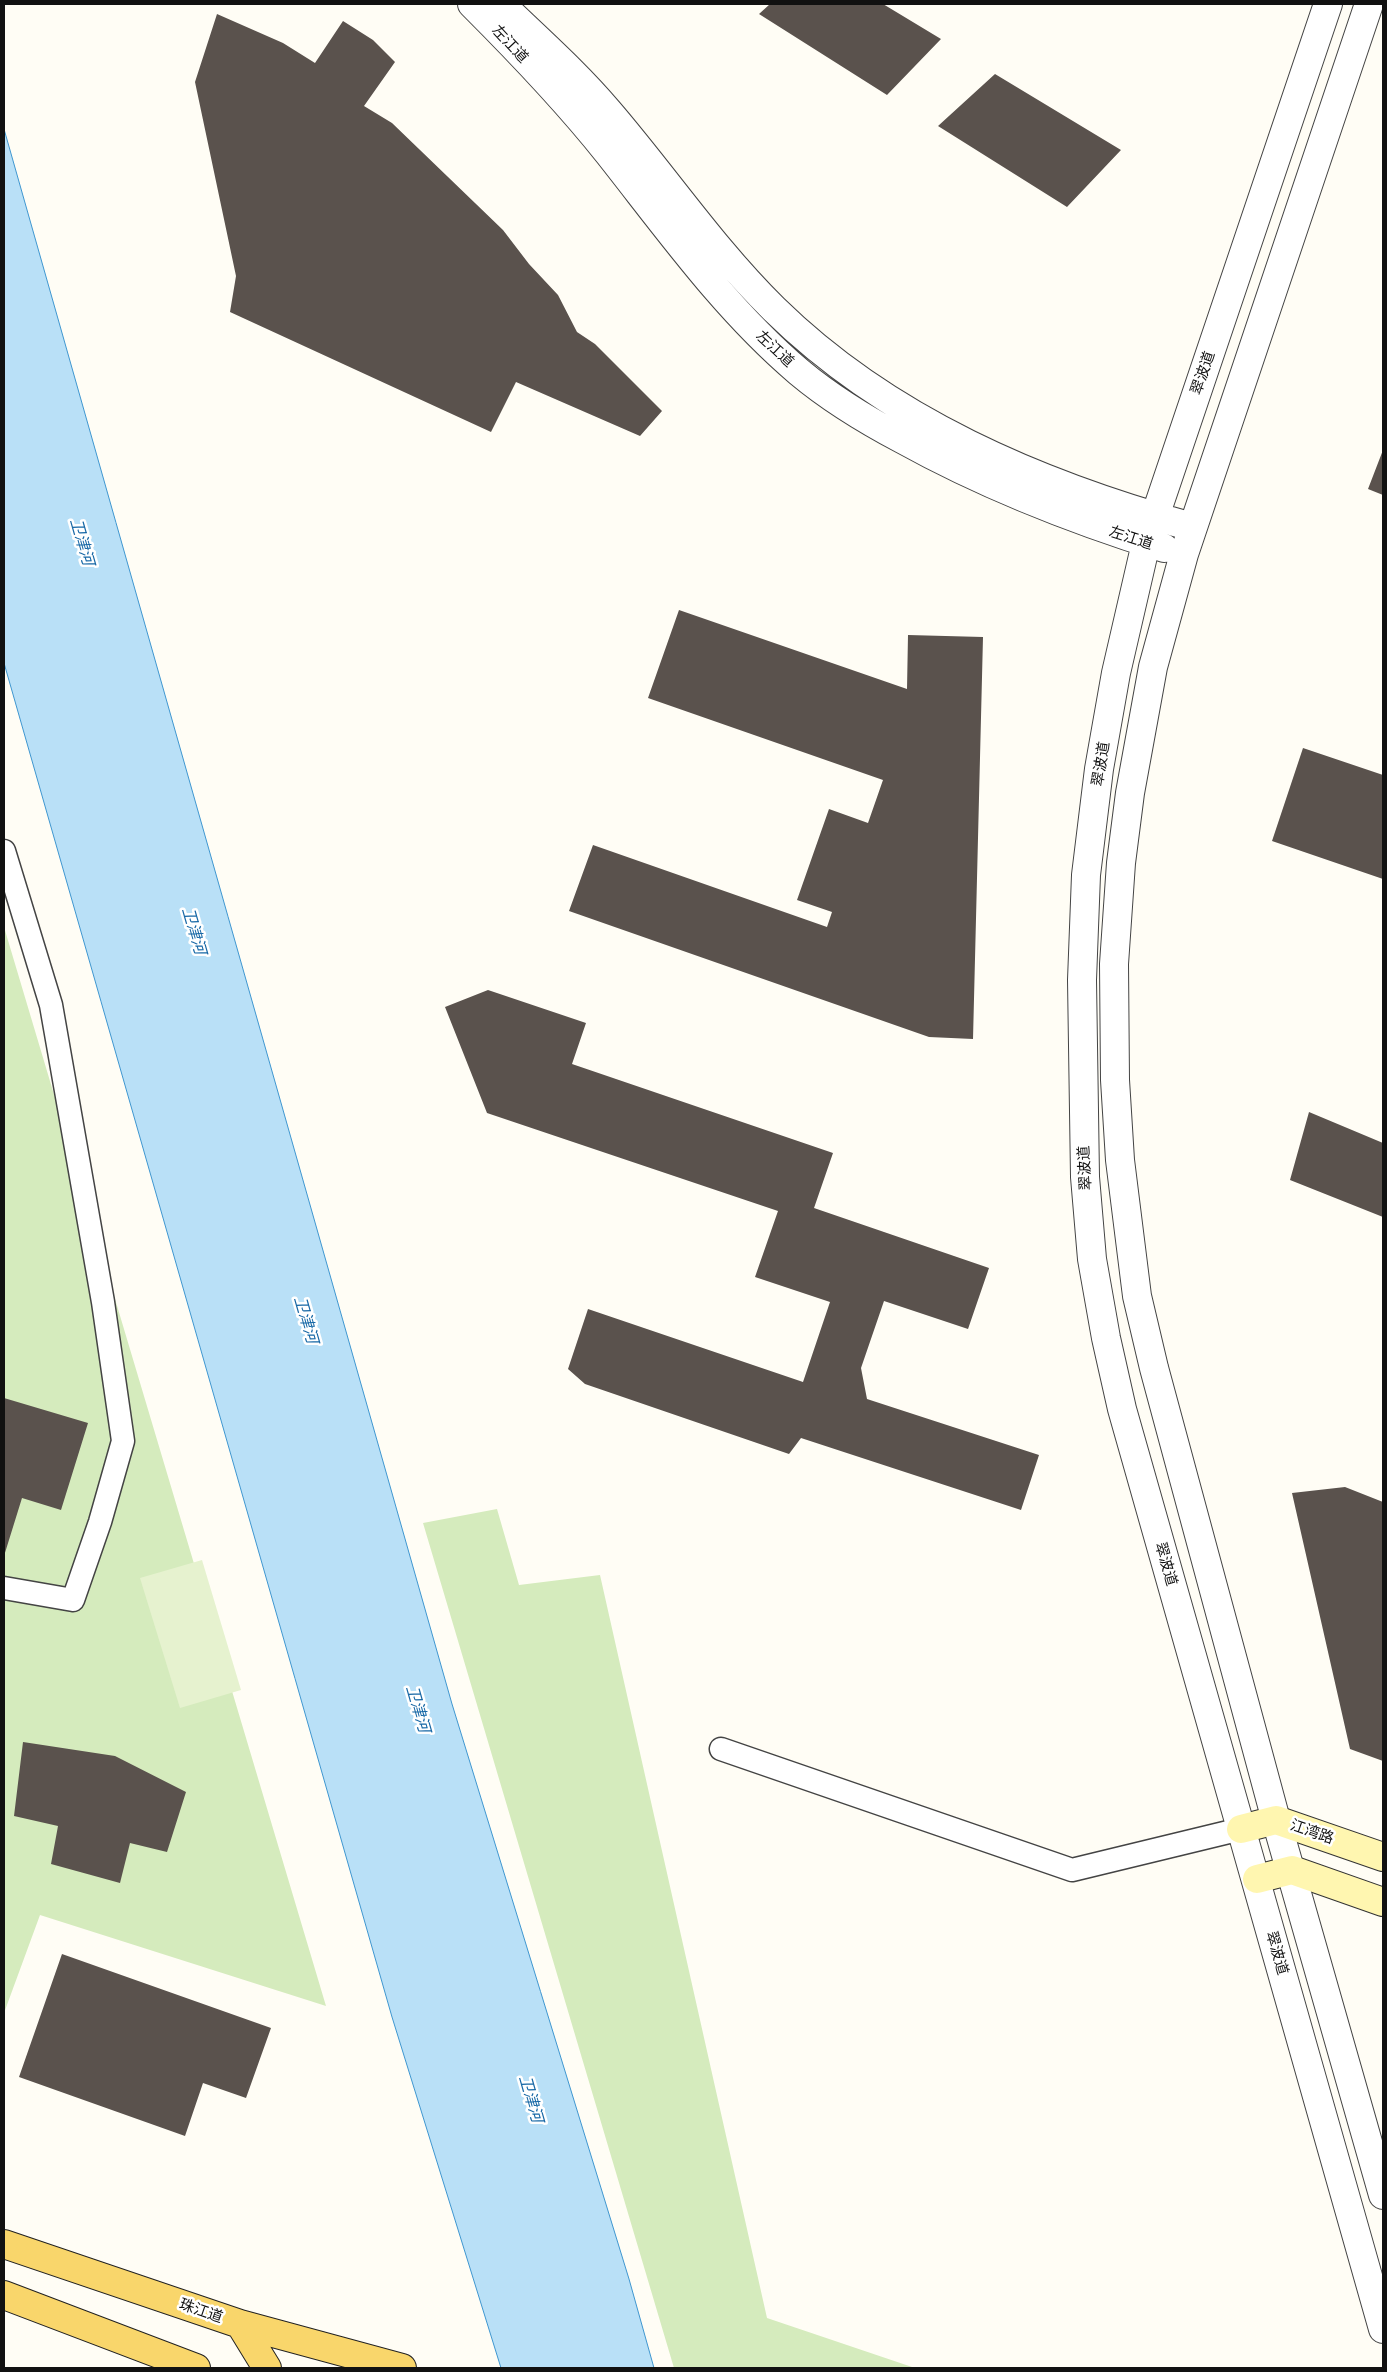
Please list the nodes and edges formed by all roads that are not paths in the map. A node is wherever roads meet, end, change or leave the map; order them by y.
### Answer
1 (472, 4) edge
2 (500, 4) edge
3 (1328, 4) edge
4 (1368, 4) edge
5 (1154, 516) junction
6 (1192, 527) junction
7 (1146, 543) junction
8 (1184, 554) junction
9 (4, 850) edge
10 (4, 1588) edge
11 (720, 1749) dead end
12 (1276, 1820) junction
13 (1241, 1829) junction
14 (1383, 1857) edge
15 (1292, 1870) junction
16 (1257, 1879) junction
17 (1383, 1902) edge
18 (1383, 2195) edge
19 (4, 2244) edge
20 (4, 2295) edge
21 (240, 2324) junction
22 (1383, 2329) edge
23 (354, 2361) edge
24 (196, 2368) edge
25 (266, 2368) edge
26 (402, 2368) edge

1 - 7 street, 左江道
2 - 5 street, 左江道
3 - 5 street, 翠波道
4 - 6 street
5 - 6 street, 左江道
5 - 7 street, 翠波道
6 - 8 street
7 - 8 street, 左江道
7 - 13 street, 翠波道
8 - 12 street
9 - 10 lane
11 - 13 lane
12 - 13 main road, 江湾路
12 - 14 main road, 江湾路
12 - 15 street
13 - 15 street
13 - 16 street, 翠波道
15 - 16 main road
15 - 17 main road
15 - 18 street
16 - 22 street, 翠波道
19 - 21 main road, 珠江道
20 - 24 main road
21 - 23 main road, 珠江道
21 - 25 main road
23 - 26 main road, 珠江道

